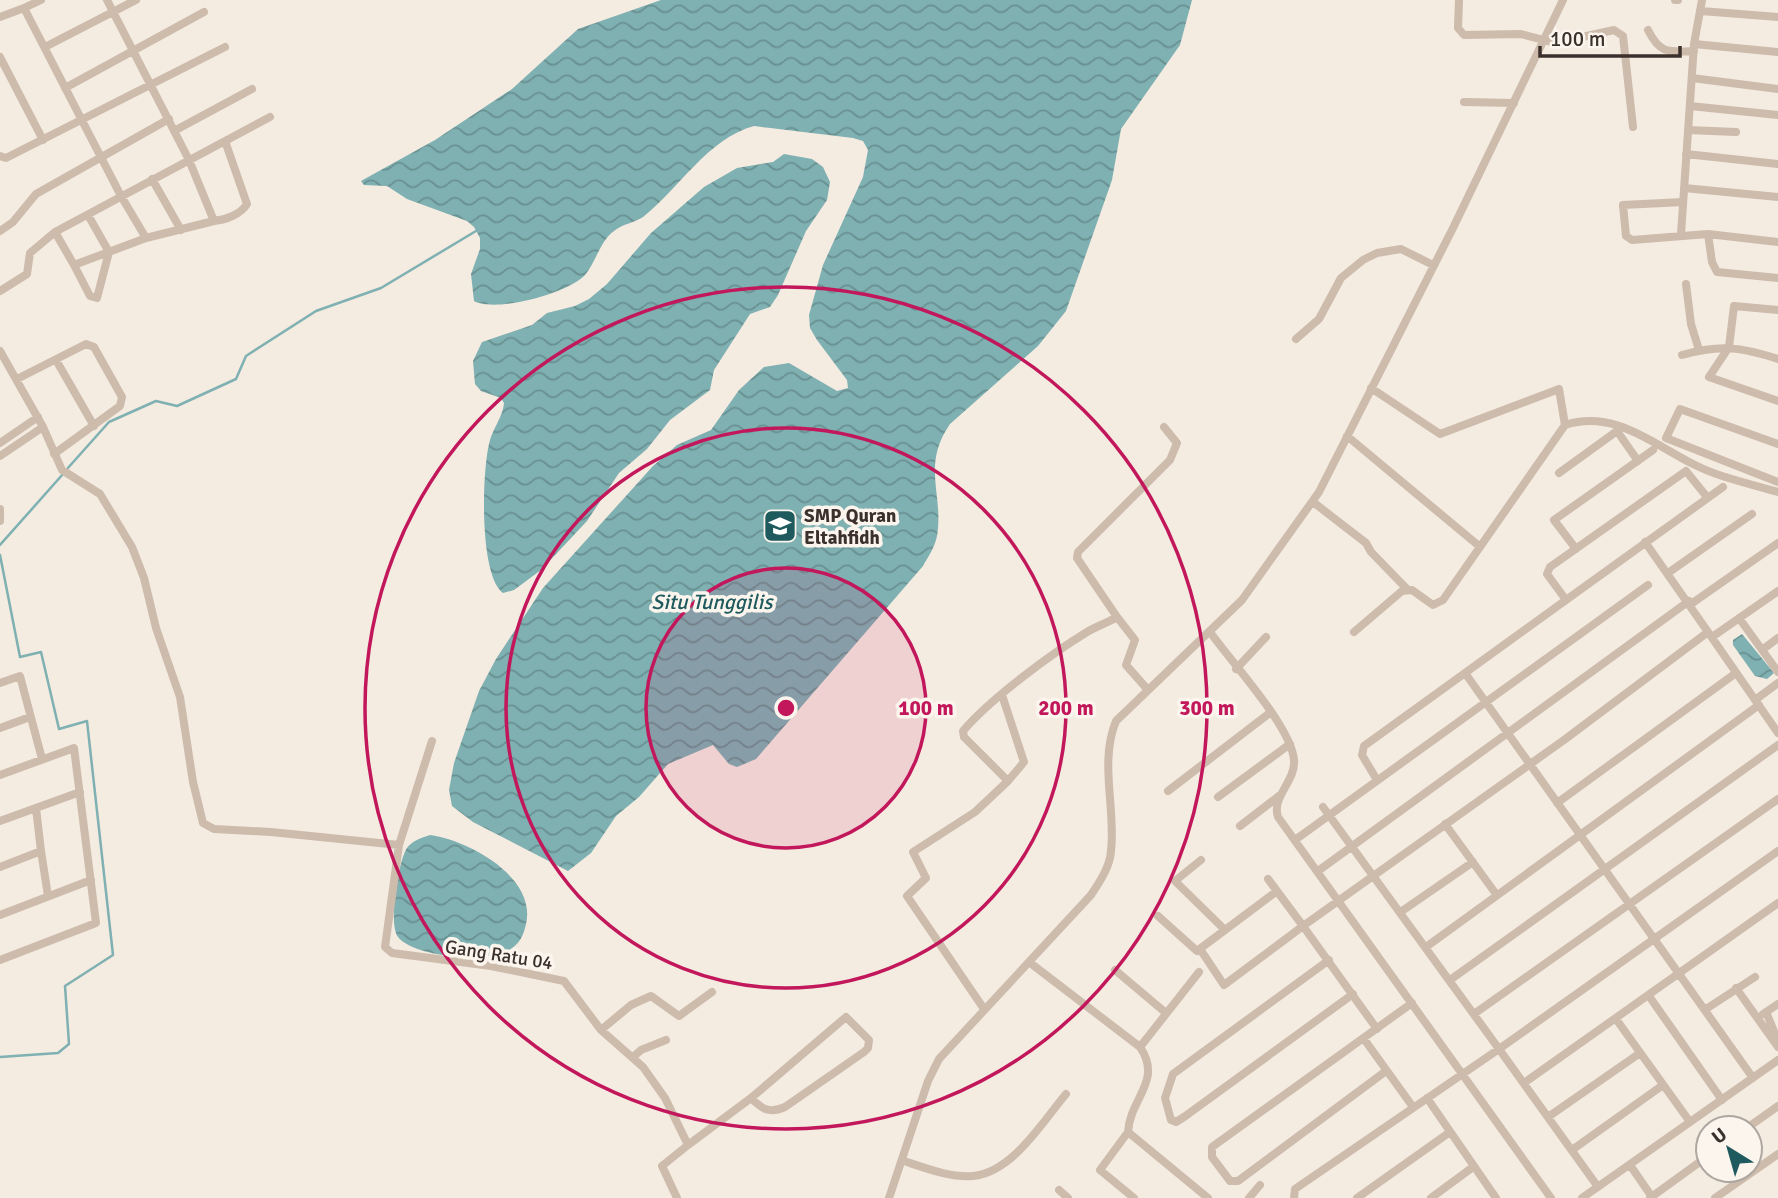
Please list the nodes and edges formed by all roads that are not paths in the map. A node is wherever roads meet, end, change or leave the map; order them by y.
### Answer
1 (41, 0) edge
2 (107, 0) edge
3 (136, 0) edge
4 (1459, 0) edge
5 (1563, 0) edge
6 (1702, 0) edge
7 (24, 8) junction
8 (114, 11) junction
9 (1701, 11) junction
10 (204, 12) dead end
11 (0, 17) edge
12 (1778, 17) edge
13 (1648, 30) dead end
14 (1544, 42) junction
15 (45, 47) junction
16 (225, 47) dead end
17 (1694, 47) junction
18 (133, 50) junction
19 (1778, 52) edge
20 (0, 57) edge
21 (1692, 78) junction
22 (151, 85) junction
23 (65, 88) junction
24 (252, 89) dead end
25 (1778, 89) edge
26 (1464, 102) dead end
27 (1514, 103) junction
28 (1690, 106) junction
29 (1778, 115) edge
30 (270, 117) dead end
31 (169, 119) junction
32 (82, 120) junction
33 (1633, 127) dead end
34 (1688, 130) junction
35 (174, 131) junction
36 (1736, 132) dead end
37 (43, 140) junction
38 (225, 141) junction
39 (1686, 154) junction
40 (0, 156) edge
41 (102, 158) junction
42 (189, 160) junction
43 (1778, 164) edge
44 (152, 179) junction
45 (1684, 188) junction
46 (121, 196) junction
47 (1778, 197) edge
48 (1683, 202) junction
49 (88, 215) junction
50 (214, 221) junction
51 (181, 230) junction
52 (0, 232) edge
53 (55, 232) junction
54 (1681, 234) junction
55 (1708, 234) junction
56 (146, 238) junction
57 (1778, 242) edge
58 (109, 252) junction
59 (75, 265) junction
60 (1433, 265) junction
61 (1778, 278) edge
62 (1686, 284) dead end
63 (0, 291) edge
64 (1778, 310) edge
65 (1296, 339) dead end
66 (1729, 347) junction
67 (1699, 350) junction
68 (0, 351) edge
69 (1682, 355) dead end
70 (1778, 356) edge
71 (56, 360) junction
72 (17, 379) junction
73 (1371, 388) junction
74 (1778, 401) edge
75 (38, 417) junction
76 (1565, 425) junction
77 (94, 426) junction
78 (43, 427) junction
79 (1164, 428) dead end
80 (1347, 436) junction
81 (0, 443) edge
82 (1778, 444) edge
83 (1653, 450) dead end
84 (54, 454) junction
85 (0, 456) edge
86 (1638, 461) junction
87 (1559, 473) dead end
88 (1778, 482) edge
89 (1723, 487) dead end
90 (1778, 491) edge
91 (1707, 497) junction
92 (1313, 502) junction
93 (0, 509) edge
94 (1752, 514) dead end
95 (0, 521) edge
96 (1645, 541) junction
97 (1778, 543) edge
98 (1479, 546) junction
99 (1576, 549) junction
100 (1668, 573) junction
101 (1648, 585) dead end
102 (1407, 589) junction
103 (1778, 591) edge
104 (1566, 600) junction
105 (1690, 602) junction
106 (1117, 617) junction
107 (1739, 618) junction
108 (1210, 632) junction
109 (1353, 632) dead end
110 (1710, 635) junction
111 (1266, 637) dead end
112 (1778, 638) edge
113 (1762, 650) junction
114 (1236, 669) junction
115 (1778, 672) edge
116 (1465, 673) junction
117 (1736, 673) junction
118 (0, 683) edge
119 (1778, 683) edge
120 (1148, 690) junction
121 (1002, 695) junction
122 (1757, 702) junction
123 (1485, 703) junction
124 (1271, 712) junction
125 (30, 718) junction
126 (0, 729) edge
127 (1778, 732) edge
128 (1507, 733) junction
129 (432, 741) dead end
130 (1290, 744) junction
131 (1778, 745) edge
132 (42, 759) junction
133 (1530, 765) junction
134 (0, 775) edge
135 (1377, 780) junction
136 (1008, 781) junction
137 (1168, 790) dead end
138 (80, 792) junction
139 (1281, 795) junction
140 (1219, 797) dead end
141 (1778, 799) edge
142 (1557, 803) junction
143 (1323, 807) dead end
144 (36, 808) junction
145 (1329, 815) junction
146 (0, 821) edge
147 (1445, 824) junction
148 (1240, 826) dead end
149 (1580, 835) junction
150 (1296, 839) junction
151 (399, 845) junction
152 (1354, 846) junction
153 (41, 851) junction
154 (1778, 851) edge
155 (1201, 860) dead end
156 (1473, 862) junction
157 (0, 867) edge
158 (1318, 871) junction
159 (1605, 871) junction
160 (1376, 875) junction
161 (1268, 878) dead end
162 (91, 880) junction
163 (1277, 891) junction
164 (1496, 894) junction
165 (48, 896) junction
166 (1339, 902) junction
167 (1778, 903) edge
168 (1629, 905) junction
169 (1402, 911) junction
170 (0, 915) edge
171 (1158, 916) dead end
172 (1304, 926) junction
173 (1225, 930) junction
174 (1654, 940) junction
175 (1426, 947) junction
176 (1200, 949) junction
177 (0, 960) edge
178 (1329, 960) junction
179 (1029, 962) junction
180 (1115, 970) dead end
181 (1199, 972) dead end
182 (1681, 974) junction
183 (1755, 977) dead end
184 (1450, 980) junction
185 (1736, 988) junction
186 (712, 992) dead end
187 (1353, 994) junction
188 (1649, 996) junction
189 (1412, 1003) junction
190 (1778, 1004) edge
191 (984, 1009) junction
192 (1706, 1009) junction
193 (1766, 1012) junction
194 (1166, 1013) junction
195 (1474, 1014) junction
196 (1758, 1018) junction
197 (1616, 1019) junction
198 (1377, 1029) junction
199 (601, 1030) junction
200 (1364, 1039) junction
201 (666, 1040) dead end
202 (1778, 1041) edge
203 (1140, 1046) junction
204 (1778, 1048) edge
205 (1499, 1049) junction
206 (1640, 1053) junction
207 (633, 1057) junction
208 (1778, 1060) edge
209 (1386, 1072) junction
210 (1462, 1073) junction
211 (1753, 1077) junction
212 (1524, 1083) junction
213 (1663, 1085) junction
214 (1066, 1094) dead end
215 (751, 1098) junction
216 (1427, 1098) junction
217 (1722, 1100) junction
218 (1413, 1107) junction
219 (1548, 1117) junction
220 (1690, 1122) junction
221 (1128, 1132) junction
222 (1450, 1132) junction
223 (688, 1145) junction
224 (1572, 1150) junction
225 (1778, 1154) edge
226 (904, 1161) junction
227 (1630, 1165) junction
228 (1694, 1166) edge
229 (1473, 1167) junction
230 (1260, 1185) dead end
231 (1598, 1187) junction
232 (1059, 1191) dead end
233 (1651, 1197) edge
234 (677, 1198) edge
235 (889, 1198) edge
236 (1069, 1198) edge
237 (1135, 1198) edge
238 (1208, 1198) edge
239 (1249, 1198) edge
240 (1294, 1198) edge
241 (1357, 1198) edge
242 (1431, 1198) edge
243 (1496, 1198) edge
244 (1551, 1198) edge
245 (1582, 1198) edge
246 (1715, 1198) edge

1 - 7 street
2 - 8 street
3 - 8 street
4 - 14 street
5 - 14 street
6 - 9 street
7 - 11 street
7 - 15 street
8 - 15 street
8 - 18 street
9 - 12 street
9 - 17 street
10 - 18 street
13 - 17 street
14 - 27 street
14 - 33 street
15 - 23 street
16 - 22 street
17 - 19 street
17 - 21 street
18 - 22 street
18 - 23 street
20 - 37 street
21 - 25 street
21 - 28 street
22 - 31 street
22 - 32 street
23 - 32 street
24 - 35 street
26 - 27 street
27 - 60 street
28 - 29 street
28 - 34 street
30 - 38 street
31 - 35 street
31 - 41 street
32 - 37 street
32 - 41 street
34 - 36 street
34 - 39 street
35 - 42 street
37 - 40 street
38 - 42 street
38 - 50 street
39 - 43 street
39 - 45 street
41 - 46 street
41 - 52 street
42 - 44 street
42 - 50 street
44 - 46 street
44 - 51 street
45 - 47 street
45 - 48 street
46 - 49 street
46 - 56 street
48 - 54 street
48 - 54 street
49 - 53 street
49 - 58 street
50 - 51 street
51 - 56 street
53 - 59 street
53 - 63 street
54 - 55 street
55 - 57 street
55 - 61 street
56 - 58 street
58 - 59 street
58 - 59 street
60 - 65 street
60 - 73 street
62 - 67 street
64 - 66 street
66 - 67 street
66 - 70 street
66 - 74 street
67 - 69 street
68 - 72 street
71 - 72 street
71 - 77 street
71 - 77 street
72 - 75 street
73 - 76 street
73 - 80 street
75 - 78 street
75 - 81 street
76 - 90 street
76 - 98 street
77 - 84 street
78 - 84 street
78 - 85 street
79 - 106 street
80 - 92 street
80 - 98 street
82 - 88 street
83 - 86 street
84 - 151 street
86 - 87 street
86 - 99 street
89 - 91 street
91 - 96 street
91 - 99 street
92 - 102 street
92 - 108 street
93 - 95 street
94 - 100 street
96 - 100 street
96 - 104 street
97 - 105 street
98 - 102 street
99 - 104 street
100 - 105 street
101 - 123 street
102 - 109 street
103 - 107 street
104 - 116 street
105 - 110 street
105 - 128 street
106 - 120 street
106 - 121 street
107 - 110 street
107 - 113 street
108 - 114 street
108 - 120 street
110 - 117 street
110 - 133 street
111 - 114 street
112 - 113 street
113 - 115 street
114 - 124 street
116 - 123 street
116 - 135 street
117 - 122 street
117 - 142 street
118 - 125 street
119 - 122 street
120 - 179 street
121 - 136 street
121 - 136 street
122 - 127 street
122 - 149 street
123 - 128 street
123 - 135 street
124 - 130 street
124 - 137 street
125 - 126 street
125 - 132 street
128 - 133 street
128 - 152 street
129 - 151 street
130 - 139 street
130 - 140 street
131 - 159 street
132 - 134 street
132 - 138 street
133 - 142 street
133 - 147 street
135 - 145 street
136 - 191 street
138 - 144 street
138 - 162 street
139 - 148 street
139 - 150 street
141 - 168 street
142 - 149 street
143 - 145 street
144 - 146 street
144 - 153 street
145 - 150 street
145 - 152 street
147 - 156 street
147 - 160 street
149 - 159 street
149 - 164 street
150 - 158 street
151 - 199 street, Gang Ratu 04
152 - 158 street
152 - 160 street
153 - 157 street
153 - 165 street
154 - 174 street
155 - 173 street
156 - 164 street
156 - 169 street
158 - 166 street
159 - 168 street
159 - 184 street
160 - 166 street
160 - 169 street
161 - 163 street
162 - 165 street
162 - 177 street
163 - 172 street
163 - 173 street
164 - 175 street
165 - 170 street
166 - 172 street
166 - 189 street
167 - 182 street
168 - 174 street
168 - 195 street
169 - 175 street
171 - 176 street
172 - 176 street
172 - 178 street
173 - 176 street
174 - 182 street
174 - 205 street
175 - 184 street
178 - 187 street
178 - 187 street
179 - 191 street
179 - 203 street
180 - 194 street
181 - 194 street
182 - 188 street
182 - 192 street
183 - 185 street
184 - 195 street
185 - 192 street
185 - 196 street
186 - 199 street
187 - 198 street
188 - 197 street
188 - 217 street
189 - 198 street
189 - 210 street
190 - 193 street
191 - 226 street
192 - 211 street
193 - 196 street
193 - 202 street
194 - 203 street
195 - 205 street
196 - 204 street
197 - 206 street
197 - 212 street
198 - 200 street
199 - 207 street, Gang Ratu 04
200 - 209 street
200 - 209 street
201 - 207 street
203 - 221 street
205 - 210 street
205 - 212 street
206 - 213 street
206 - 219 street
207 - 223 street, Gang Ratu 04
208 - 211 street
209 - 218 street
210 - 216 street
210 - 244 street
211 - 217 street
212 - 219 street
213 - 220 street
213 - 224 street
214 - 226 street
215 - 215 street
215 - 223 street
216 - 218 street
216 - 222 street
217 - 220 street
218 - 240 street
219 - 224 street
220 - 227 street
221 - 237 street
221 - 238 street
222 - 229 street
222 - 241 street
223 - 234 street
224 - 231 street
225 - 246 street
226 - 235 street
227 - 231 street
227 - 233 street
228 - 233 street
229 - 242 street
229 - 243 street
230 - 239 street
231 - 245 street
232 - 236 street

